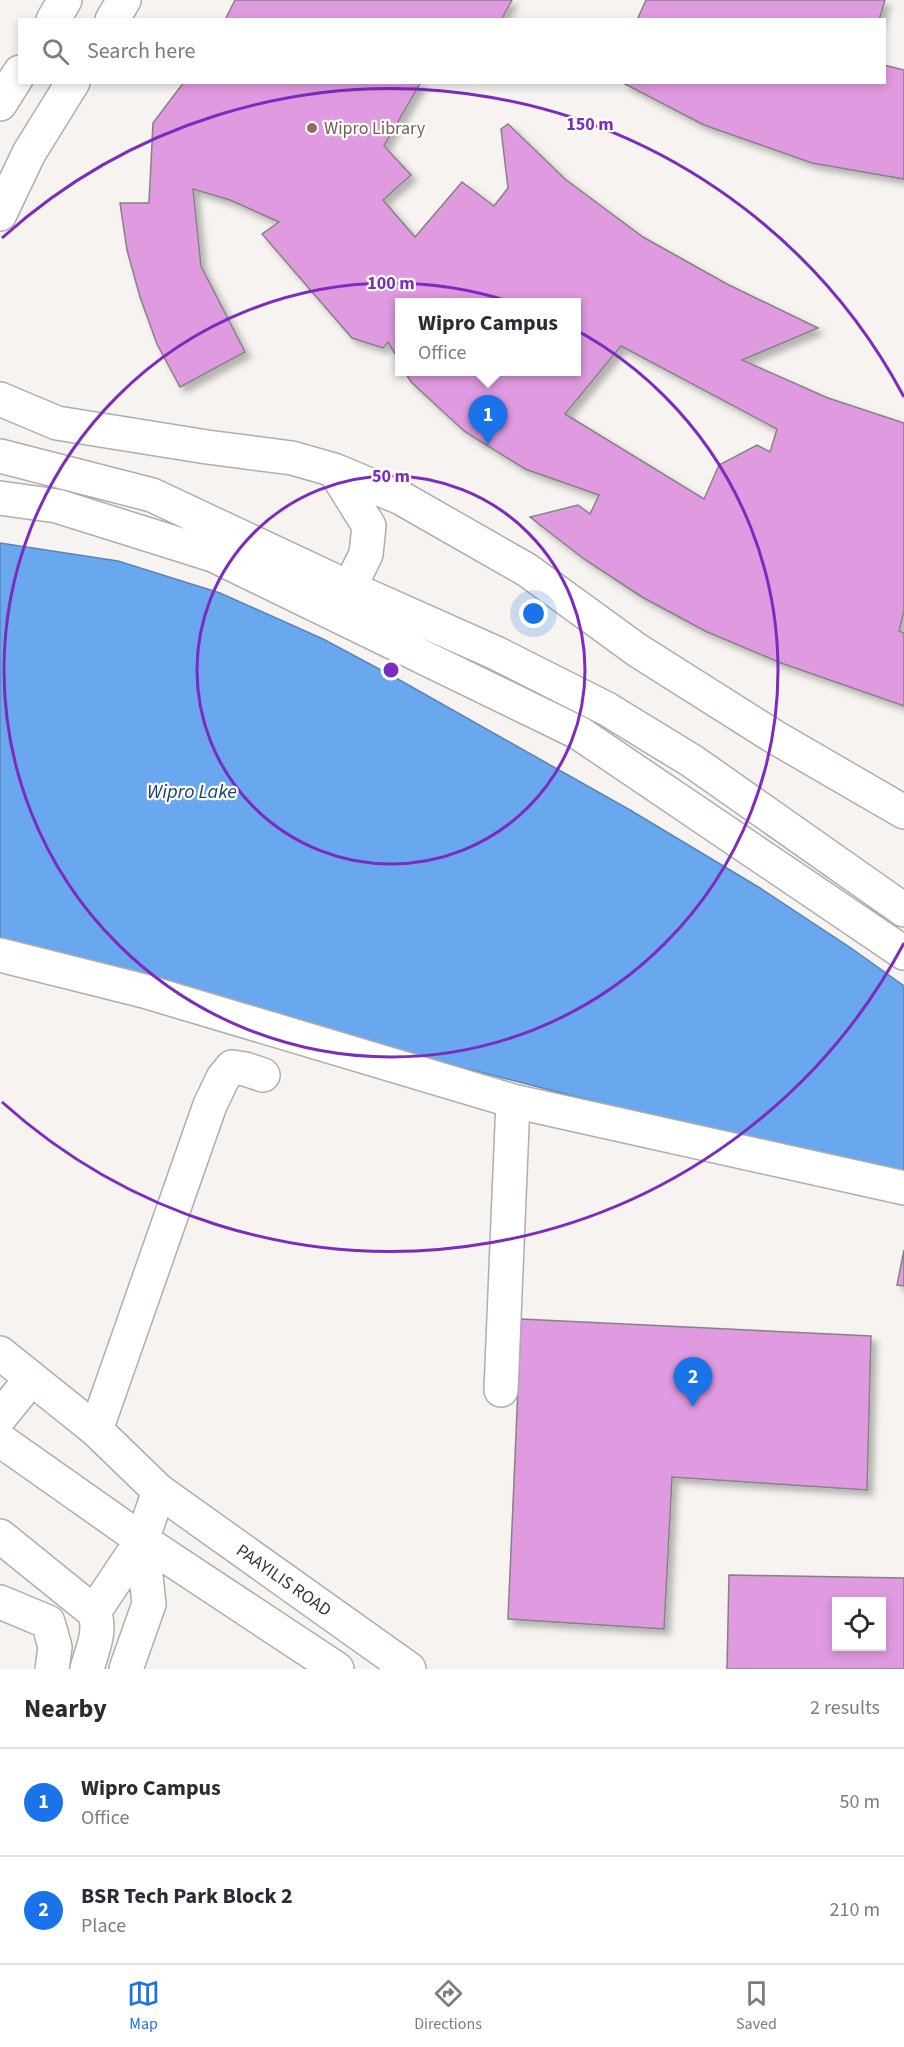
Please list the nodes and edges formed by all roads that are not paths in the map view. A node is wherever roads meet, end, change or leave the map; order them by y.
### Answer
1 (65, 0) edge
2 (124, 0) edge
3 (53, 18) edge
4 (113, 18) edge
5 (18, 75) edge
6 (72, 84) edge
7 (0, 104) edge
8 (0, 214) edge
9 (0, 399) edge
10 (0, 456) edge
11 (334, 470) junction
12 (0, 498) edge
13 (343, 601) junction
14 (904, 812) edge
15 (904, 910) edge
16 (904, 953) edge
17 (0, 955) edge
18 (263, 1075) dead end
19 (513, 1101) junction
20 (904, 1188) edge
21 (0, 1353) edge
22 (31, 1379) junction
23 (501, 1390) dead end
24 (0, 1417) edge
25 (96, 1430) junction
26 (0, 1440) edge
27 (159, 1491) junction
28 (0, 1536) edge
29 (142, 1540) junction
30 (0, 1602) edge
31 (94, 1612) junction
32 (51, 1669) edge
33 (87, 1669) edge
34 (126, 1669) edge
35 (337, 1669) edge
36 (409, 1669) edge

1 - 3 main road
2 - 4 main road
5 - 7 main road
6 - 8 main road
9 - 11 main road
10 - 13 main road
11 - 13 main road
11 - 14 main road
12 - 13 main road
13 - 15 main road
13 - 16 main road
17 - 19 main road
18 - 25 main road
19 - 20 main road
19 - 23 main road
21 - 22 main road, PAAYILIS ROAD
22 - 24 main road
22 - 25 main road, PAAYILIS ROAD
25 - 27 main road, PAAYILIS ROAD
26 - 29 main road
27 - 29 main road
27 - 36 main road, PAAYILIS ROAD
28 - 31 main road
29 - 31 main road
29 - 34 main road
29 - 35 main road
30 - 32 main road
31 - 33 main road

